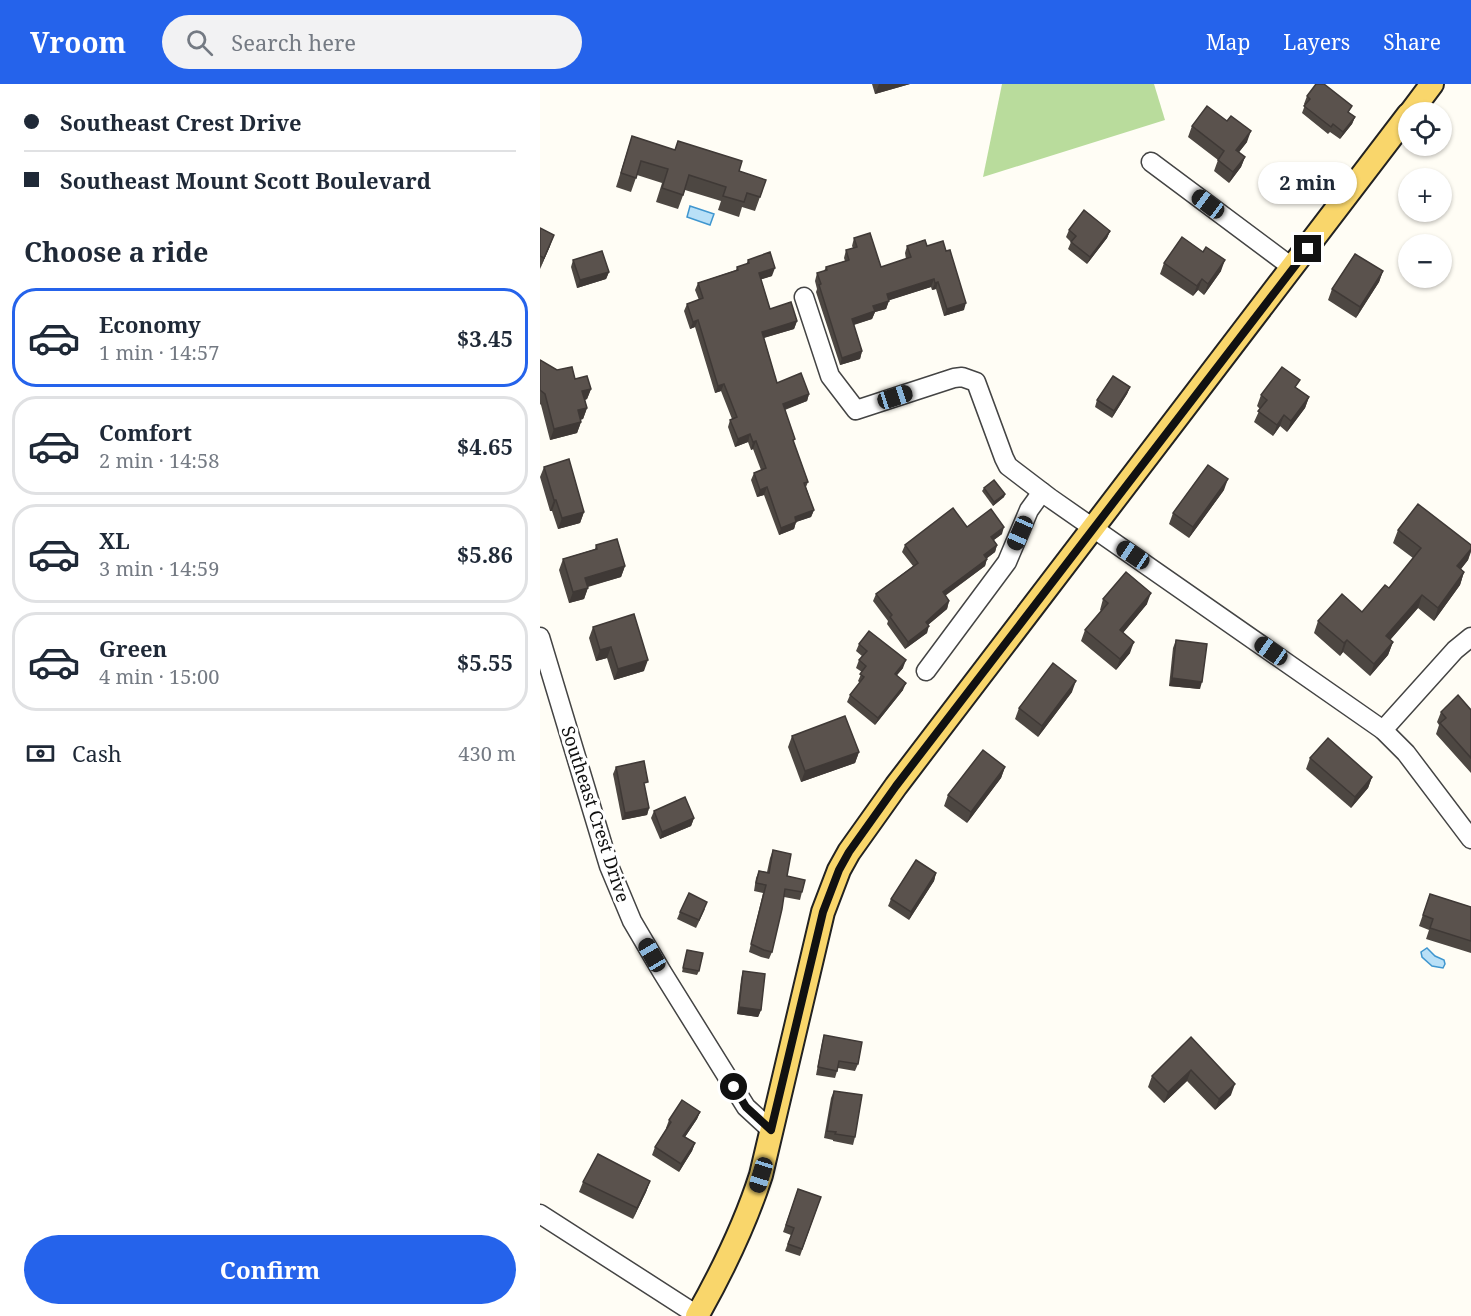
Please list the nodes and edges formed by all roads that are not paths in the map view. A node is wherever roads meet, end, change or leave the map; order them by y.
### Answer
1 (1432, 84) edge
2 (1419, 102) edge
3 (1398, 130) edge
4 (1151, 162) dead end
5 (1293, 268) junction
6 (804, 297) dead end
7 (1042, 492) junction
8 (1094, 528) junction
9 (1471, 637) edge
10 (541, 642) edge
11 (926, 671) dead end
12 (1383, 730) junction
13 (1471, 839) edge
14 (771, 1130) junction
15 (540, 1214) edge
16 (697, 1316) edge

1 - 2 main road
3 - 5 main road
4 - 5 street
5 - 8 main road
6 - 7 street
7 - 8 street
7 - 11 street
8 - 12 street
8 - 14 main road
9 - 12 street
10 - 14 street, Southeast Crest Drive
12 - 13 street
14 - 16 main road
15 - 16 street

